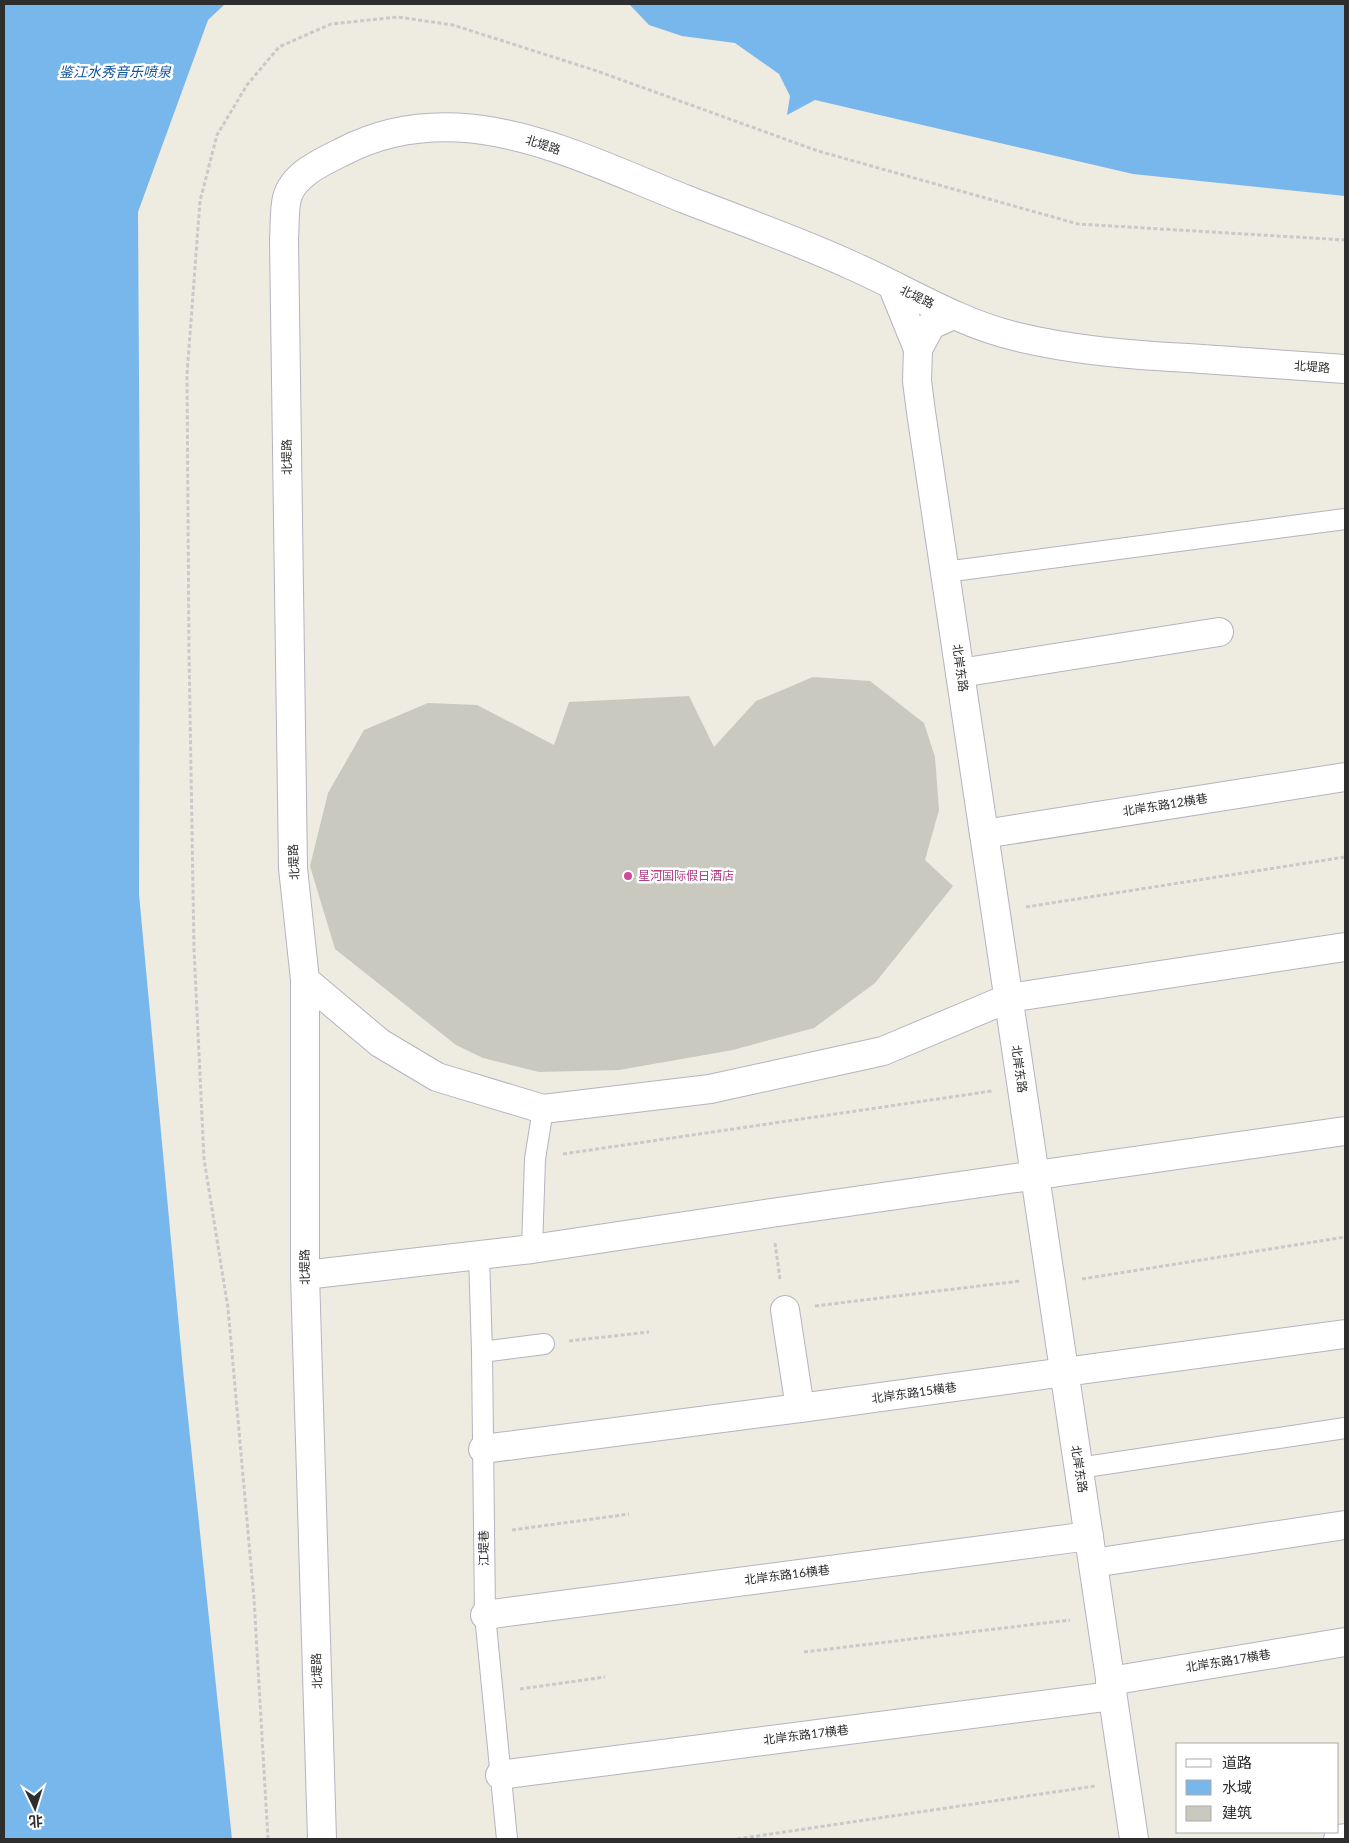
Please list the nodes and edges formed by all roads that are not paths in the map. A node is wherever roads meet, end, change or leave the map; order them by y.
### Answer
1 (892, 285) junction
2 (953, 315) junction
3 (918, 349) junction
4 (1345, 369) edge
5 (1345, 519) edge
6 (946, 572) junction
7 (1219, 632) dead end
8 (960, 673) junction
9 (1345, 777) edge
10 (984, 834) junction
11 (1345, 947) edge
12 (305, 980) junction
13 (1009, 998) junction
14 (543, 1109) junction
15 (1345, 1131) edge
16 (1035, 1176) junction
17 (532, 1249) junction
18 (479, 1255) junction
19 (305, 1274) junction
20 (785, 1310) road end
21 (1345, 1334) edge
22 (544, 1344) road end
23 (482, 1352) junction
24 (1064, 1372) junction
25 (800, 1408) junction
26 (1345, 1428) edge
27 (483, 1449) junction
28 (1079, 1468) junction
29 (1345, 1526) edge
30 (1089, 1536) junction
31 (1093, 1563) junction
32 (485, 1615) junction
33 (1345, 1642) edge
34 (1111, 1688) junction
35 (500, 1775) junction
36 (1345, 1838) edge
37 (322, 1839) edge
38 (507, 1839) edge
39 (1134, 1839) edge
40 (1338, 1839) edge

1 - 2 street, 北堤路
1 - 3 street
1 - 12 street, 北堤路
2 - 3 street, 北岸东路
2 - 4 street, 北堤路
3 - 6 street, 北岸东路
5 - 6 lane
6 - 8 street, 北岸东路
7 - 8 street
8 - 10 street, 北岸东路
9 - 10 street, 北岸东路12横巷
10 - 13 street, 北岸东路
11 - 13 street
12 - 14 street
12 - 19 street, 北堤路
13 - 14 street
13 - 16 street, 北岸东路
14 - 17 lane
15 - 16 street
16 - 17 street
16 - 24 street, 北岸东路
17 - 18 street
18 - 19 street
18 - 23 lane, 江堤巷
19 - 37 street, 北堤路
20 - 25 street
21 - 24 street, 北岸东路15横巷
22 - 23 lane
23 - 27 lane, 江堤巷
24 - 25 street, 北岸东路15横巷
24 - 28 street, 北岸东路
25 - 27 street, 北岸东路15横巷
26 - 28 lane
27 - 32 lane, 江堤巷
28 - 30 street, 北岸东路
29 - 31 street
30 - 31 street, 北岸东路
30 - 32 street, 北岸东路16横巷
31 - 34 street, 北岸东路
32 - 35 lane, 江堤巷
33 - 34 street, 北岸东路17横巷
34 - 35 street, 北岸东路17横巷
34 - 39 street, 北岸东路
35 - 38 lane, 江堤巷
36 - 40 street

